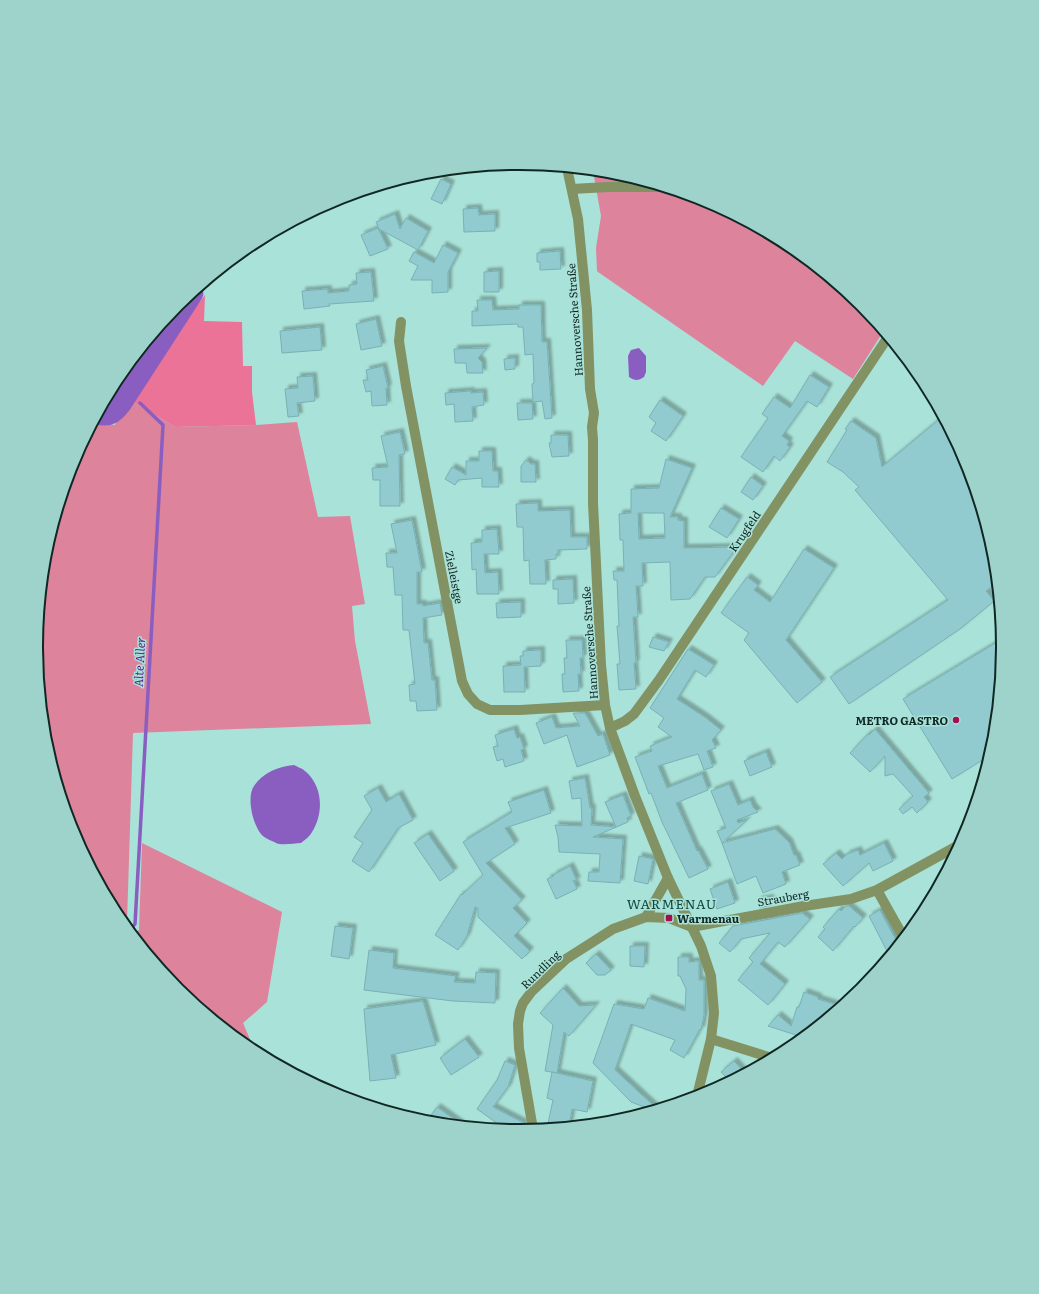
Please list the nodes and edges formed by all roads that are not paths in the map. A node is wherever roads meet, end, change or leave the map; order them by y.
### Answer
1 (568, 174) edge
2 (644, 187) edge
3 (572, 189) junction
4 (401, 322) dead end
5 (885, 341) edge
6 (605, 705) junction
7 (610, 728) junction
8 (951, 849) edge
9 (668, 878) junction
10 (877, 890) junction
11 (646, 917) junction
12 (692, 927) junction
13 (901, 933) edge
14 (711, 1039) junction
15 (765, 1056) edge
16 (699, 1088) edge
17 (532, 1123) edge

1 - 3 street, Hannoversche Straße
2 - 3 street
3 - 6 street, Hannoversche Straße
4 - 6 street, Zielleistge
5 - 7 street, Krugfeld
6 - 7 street, Hannoversche Straße
7 - 9 street, Hannoversche Straße
8 - 10 street, Strauberg
9 - 11 street
9 - 12 street, Hannoversche Straße
10 - 12 street, Strauberg
10 - 13 street
11 - 12 street, Rundling
11 - 17 street, Rundling
12 - 14 street, Hannoversche Straße
14 - 15 street
14 - 16 street, Hannoversche Straße

